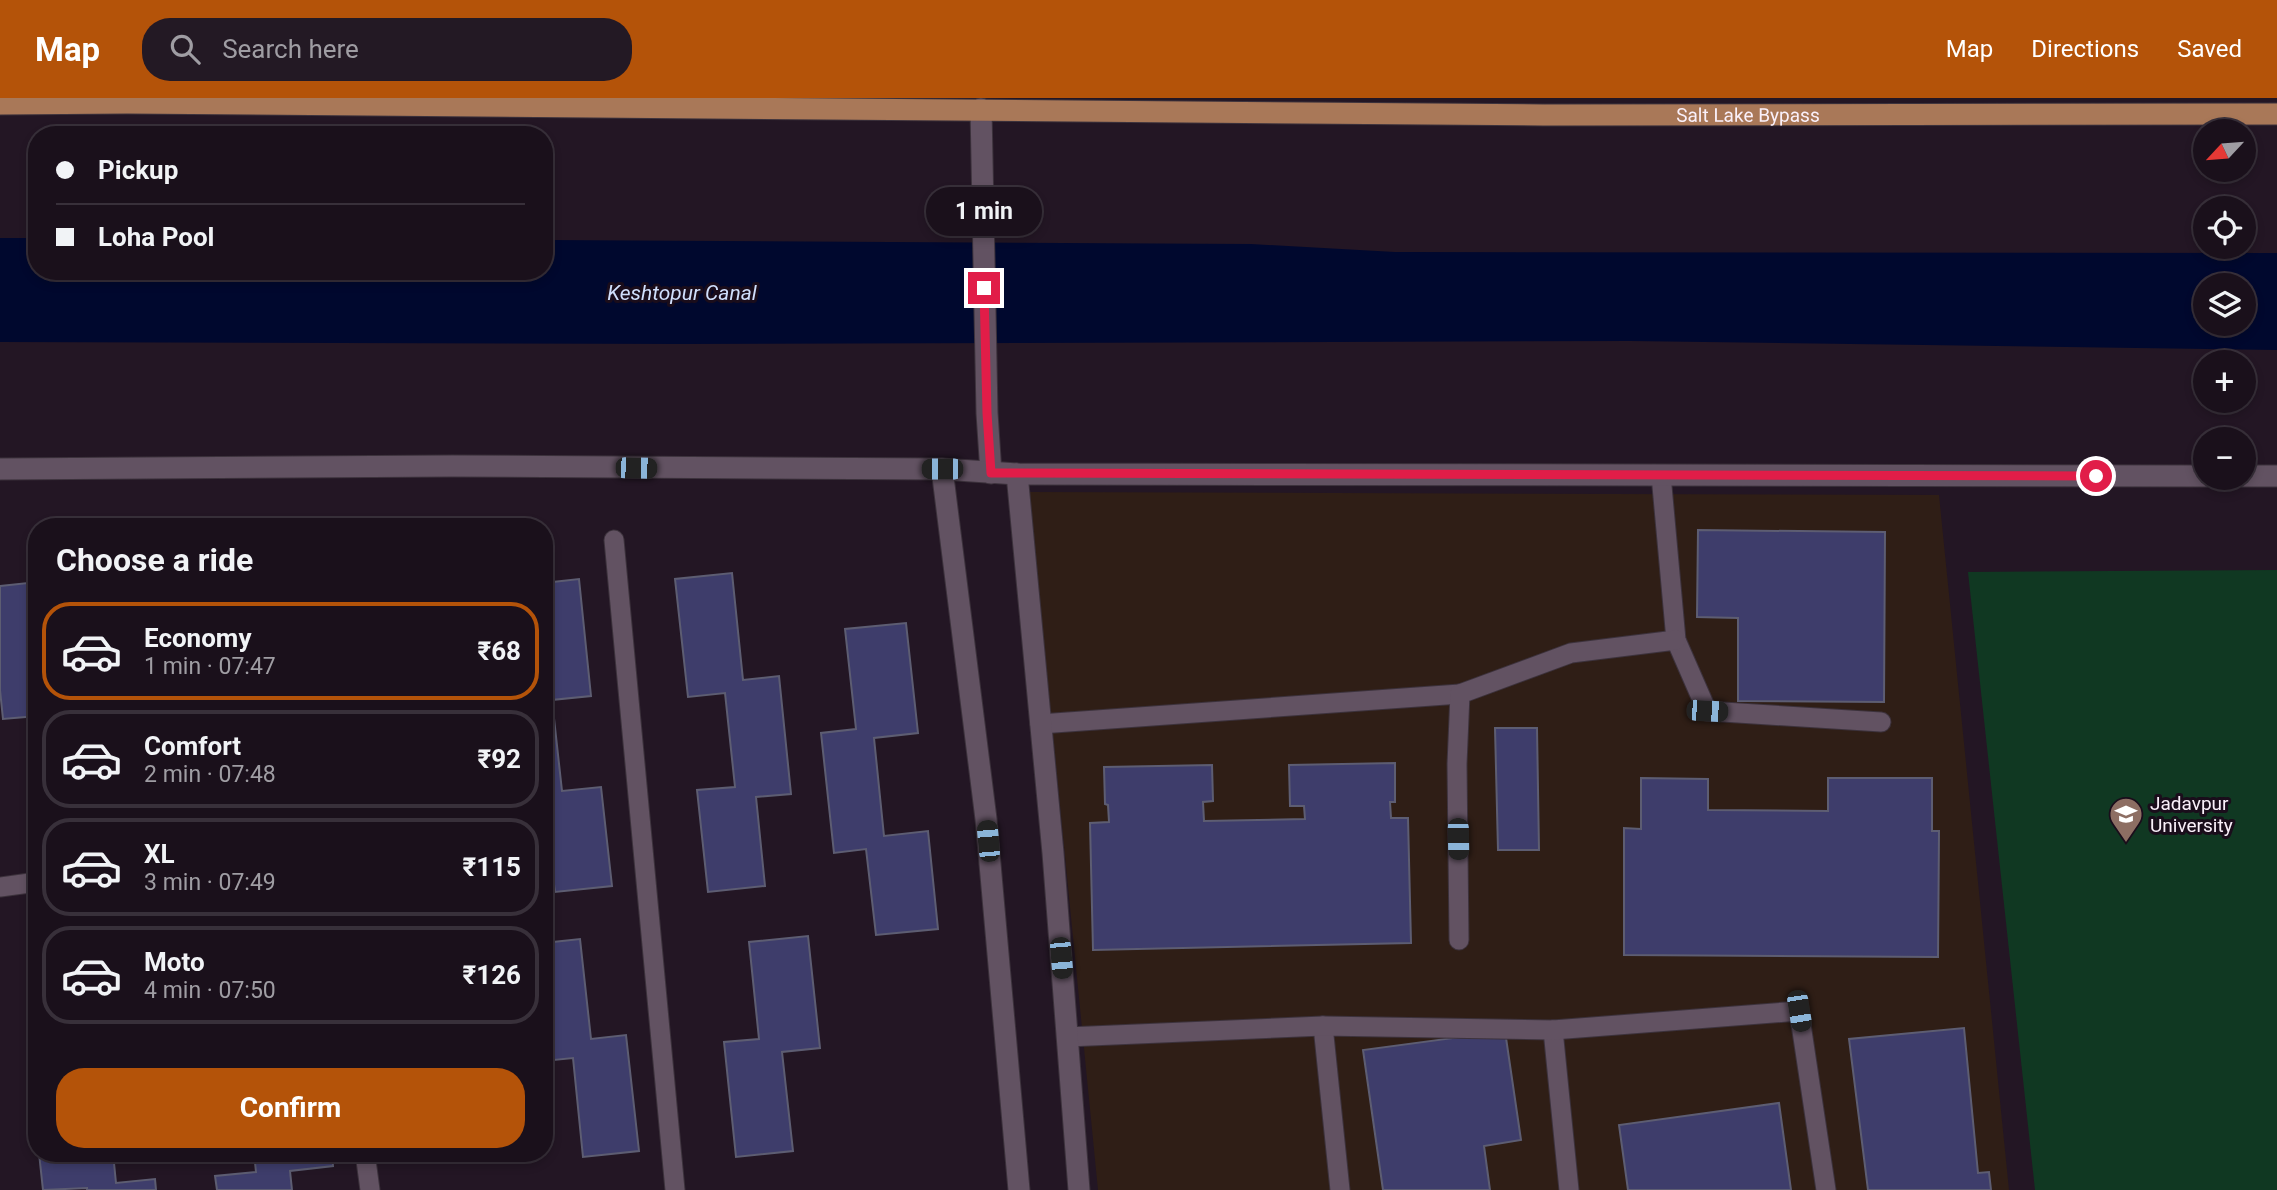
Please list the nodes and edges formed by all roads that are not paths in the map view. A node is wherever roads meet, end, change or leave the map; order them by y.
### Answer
1 (0, 104) edge
2 (981, 109) junction
3 (2277, 114) edge
4 (0, 469) edge
5 (942, 469) junction
6 (991, 473) junction
7 (1017, 474) junction
8 (1661, 475) junction
9 (2193, 476) edge
10 (2256, 476) edge
11 (2277, 477) edge
12 (614, 540) dead end
13 (1676, 640) junction
14 (1460, 694) junction
15 (1881, 722) dead end
16 (1040, 724) junction
17 (28, 883) edge
18 (0, 887) edge
19 (1459, 940) dead end
20 (1323, 1026) junction
21 (1553, 1030) junction
22 (1067, 1037) junction
23 (366, 1162) edge
24 (370, 1190) edge
25 (675, 1190) edge
26 (1019, 1190) edge
27 (1079, 1190) edge
28 (1340, 1190) edge
29 (1569, 1190) edge
30 (1826, 1190) edge

1 - 2 main road, Salt Lake Bypass
2 - 3 main road, Salt Lake Bypass
2 - 6 street
4 - 5 street
5 - 6 street
5 - 26 street
6 - 7 street
7 - 8 street
7 - 16 street
8 - 9 street
8 - 13 lane
10 - 11 street
12 - 25 lane
13 - 14 lane
13 - 15 lane
14 - 16 lane
14 - 19 lane
16 - 22 street
17 - 18 lane
20 - 21 lane
20 - 22 lane
20 - 28 lane
21 - 29 lane
21 - 30 lane
22 - 27 street
23 - 24 lane

